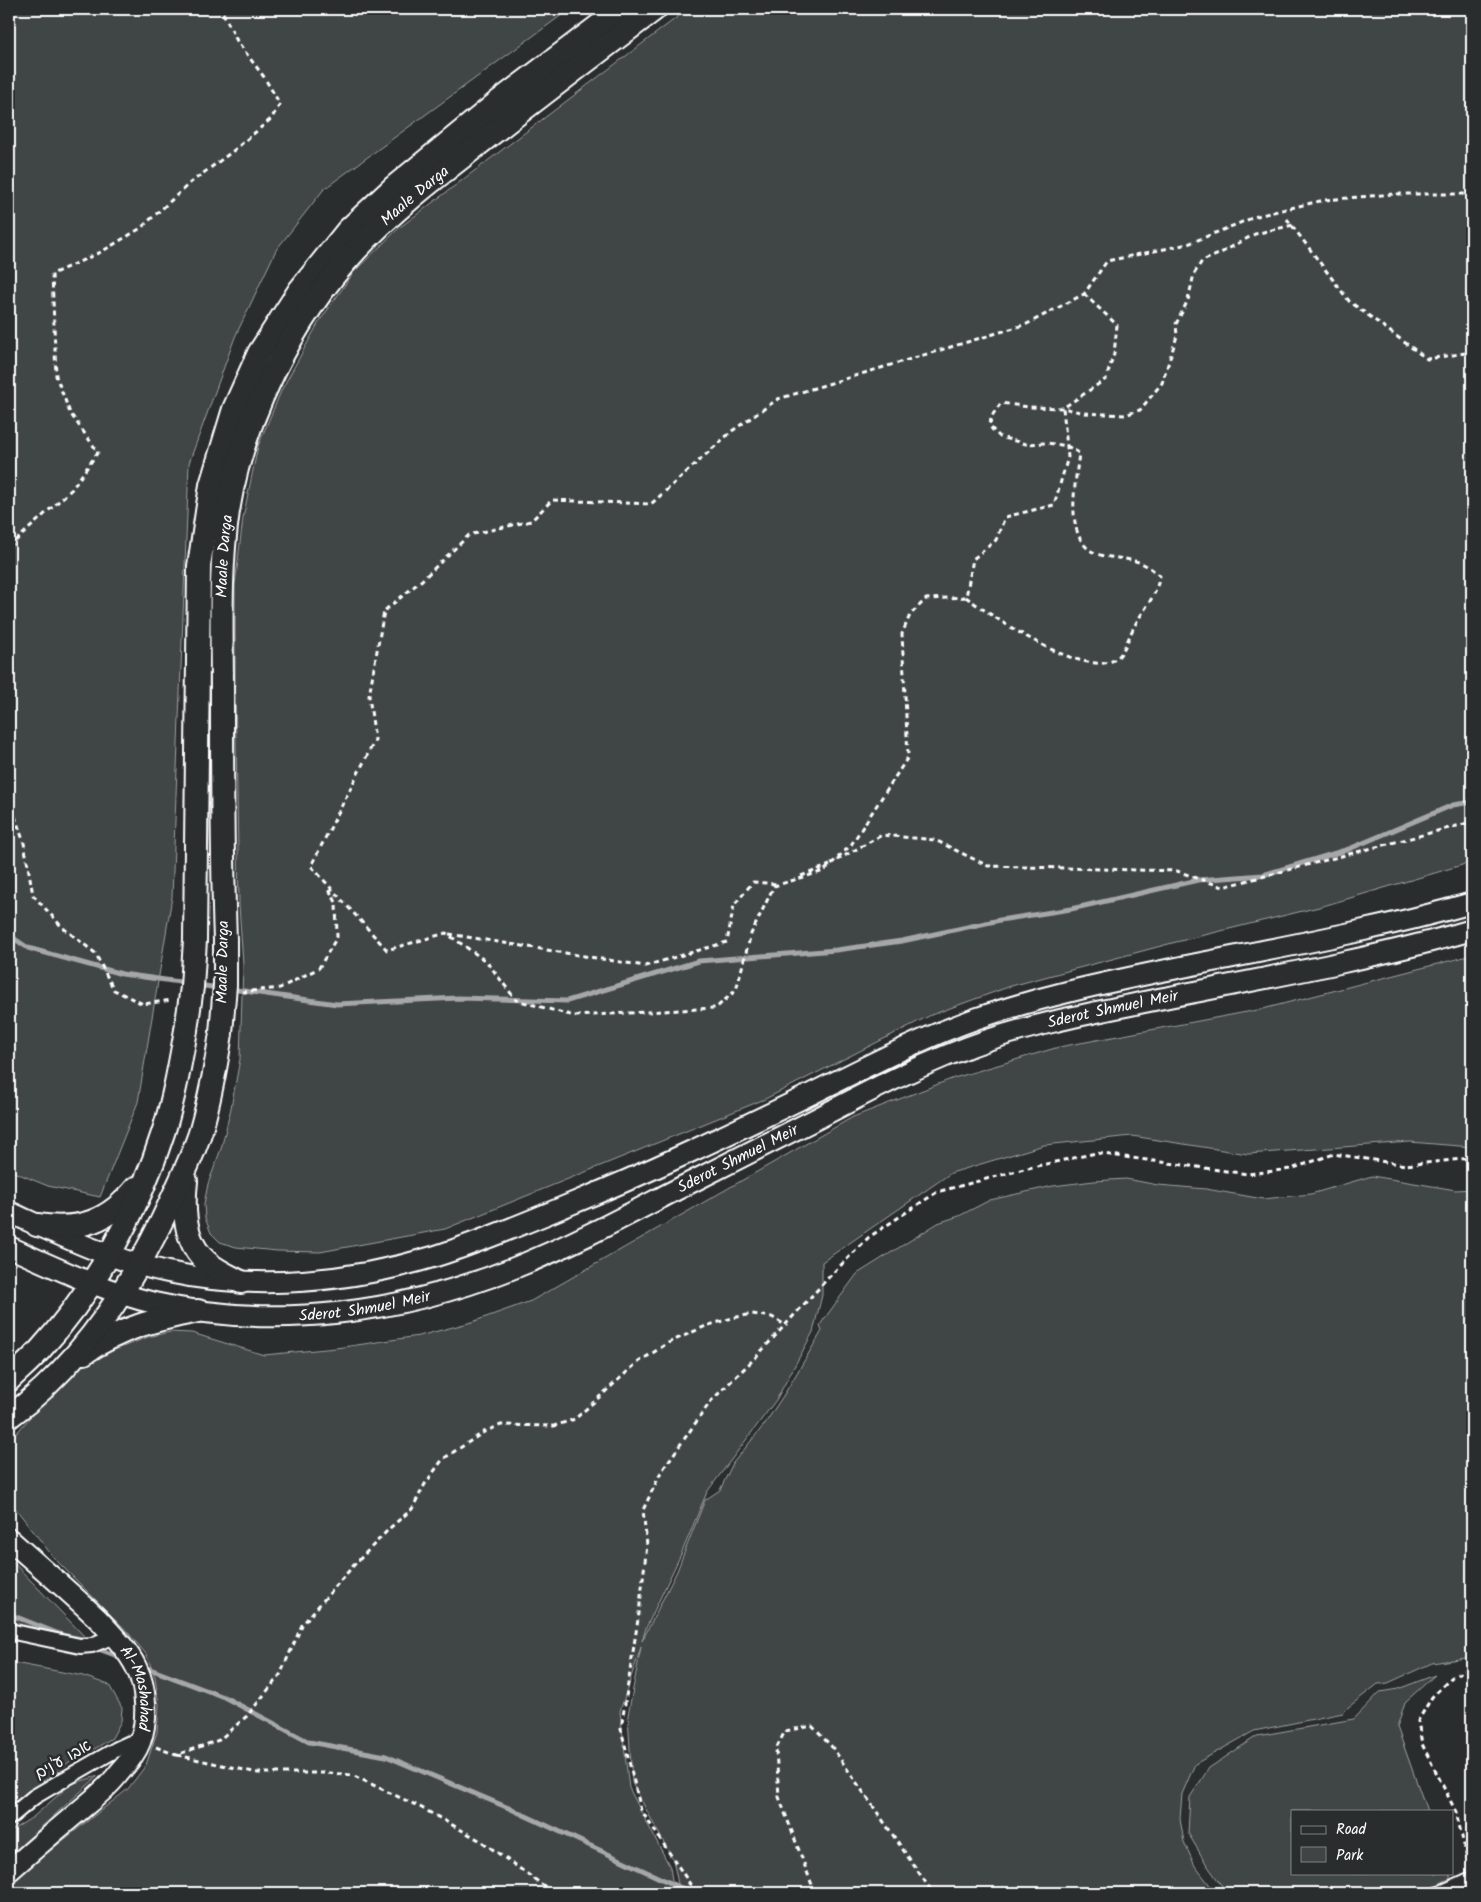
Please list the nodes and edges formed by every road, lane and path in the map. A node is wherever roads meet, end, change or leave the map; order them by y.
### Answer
1 (221, 9) edge
2 (621, 9) edge
3 (655, 9) edge
4 (1472, 194) edge
5 (1288, 219) dead end
6 (1293, 226) junction
7 (1084, 294) junction
8 (1472, 352) edge
9 (1063, 408) junction
10 (1067, 446) junction
11 (9, 547) edge
12 (966, 597) junction
13 (9, 799) edge
14 (1472, 822) edge
15 (832, 864) junction
16 (325, 882) junction
17 (780, 884) junction
18 (1472, 903) edge
19 (1472, 930) edge
20 (446, 934) junction
21 (238, 993) dead end
22 (181, 999) dead end
23 (1472, 1158) edge
24 (188, 1165) junction
25 (149, 1172) junction
26 (9, 1212) edge
27 (37, 1225) junction
28 (9, 1248) edge
29 (108, 1254) junction
30 (138, 1265) junction
31 (91, 1282) junction
32 (240, 1282) junction
33 (121, 1294) junction
34 (198, 1311) junction
35 (786, 1325) junction
36 (71, 1362) junction
37 (9, 1380) edge
38 (9, 1417) edge
39 (9, 1525) edge
40 (9, 1539) edge
41 (27, 1554) junction
42 (9, 1631) edge
43 (114, 1636) junction
44 (1472, 1667) edge
45 (140, 1742) junction
46 (176, 1755) junction
47 (9, 1818) edge
48 (1472, 1855) edge
49 (1467, 1858) junction
50 (9, 1871) edge
51 (1472, 1878) edge
52 (690, 1883) junction
53 (554, 1893) edge
54 (685, 1893) edge
55 (696, 1893) edge
56 (815, 1893) edge
57 (933, 1893) edge
58 (1441, 1893) edge

1 - 11 path
2 - 25 main road, Maale Darga, bridge
3 - 24 main road, Maale Darga, bridge
4 - 7 path
5 - 6 path
6 - 8 path
6 - 9 path
7 - 9 path
7 - 16 path
9 - 10 path
9 - 10 path
10 - 12 path
10 - 12 path
12 - 15 path
13 - 22 path
14 - 15 path
15 - 17 path
16 - 20 path
16 - 21 path
17 - 20 path
17 - 20 path
18 - 32 main road, Sderot Shmuel Meir
19 - 34 main road, Sderot Shmuel Meir
23 - 35 path
24 - 30 main road, Maale Darga
24 - 32 main road
25 - 27 main road
25 - 29 main road, Maale Darga
26 - 27 main road, Sderot Shmuel Meir
27 - 29 main road, Sderot Shmuel Meir
28 - 31 main road, Sderot Shmuel Meir
29 - 30 main road, Sderot Shmuel Meir
29 - 31 main road, Maale Darga
30 - 32 main road, Sderot Shmuel Meir
30 - 33 main road, Maale Darga
31 - 33 main road, Sderot Shmuel Meir
31 - 37 main road, Maale Darga
33 - 34 main road, Sderot Shmuel Meir
33 - 36 main road, Maale Darga
34 - 36 main road
35 - 46 path
35 - 52 path
36 - 38 main road
39 - 41 main road, Al-Mashahad
40 - 41 main road, Al-Mashahad
41 - 43 main road, Al-Mashahad
42 - 43 street
43 - 45 main road, Al-Mashahad
44 - 49 path
45 - 46 path
45 - 47 street, אבו ע'נים
45 - 50 main road, Al-Mashahad
46 - 53 path
48 - 49 path
49 - 51 path
51 - 58 street
52 - 54 path
52 - 55 path
56 - 57 path

